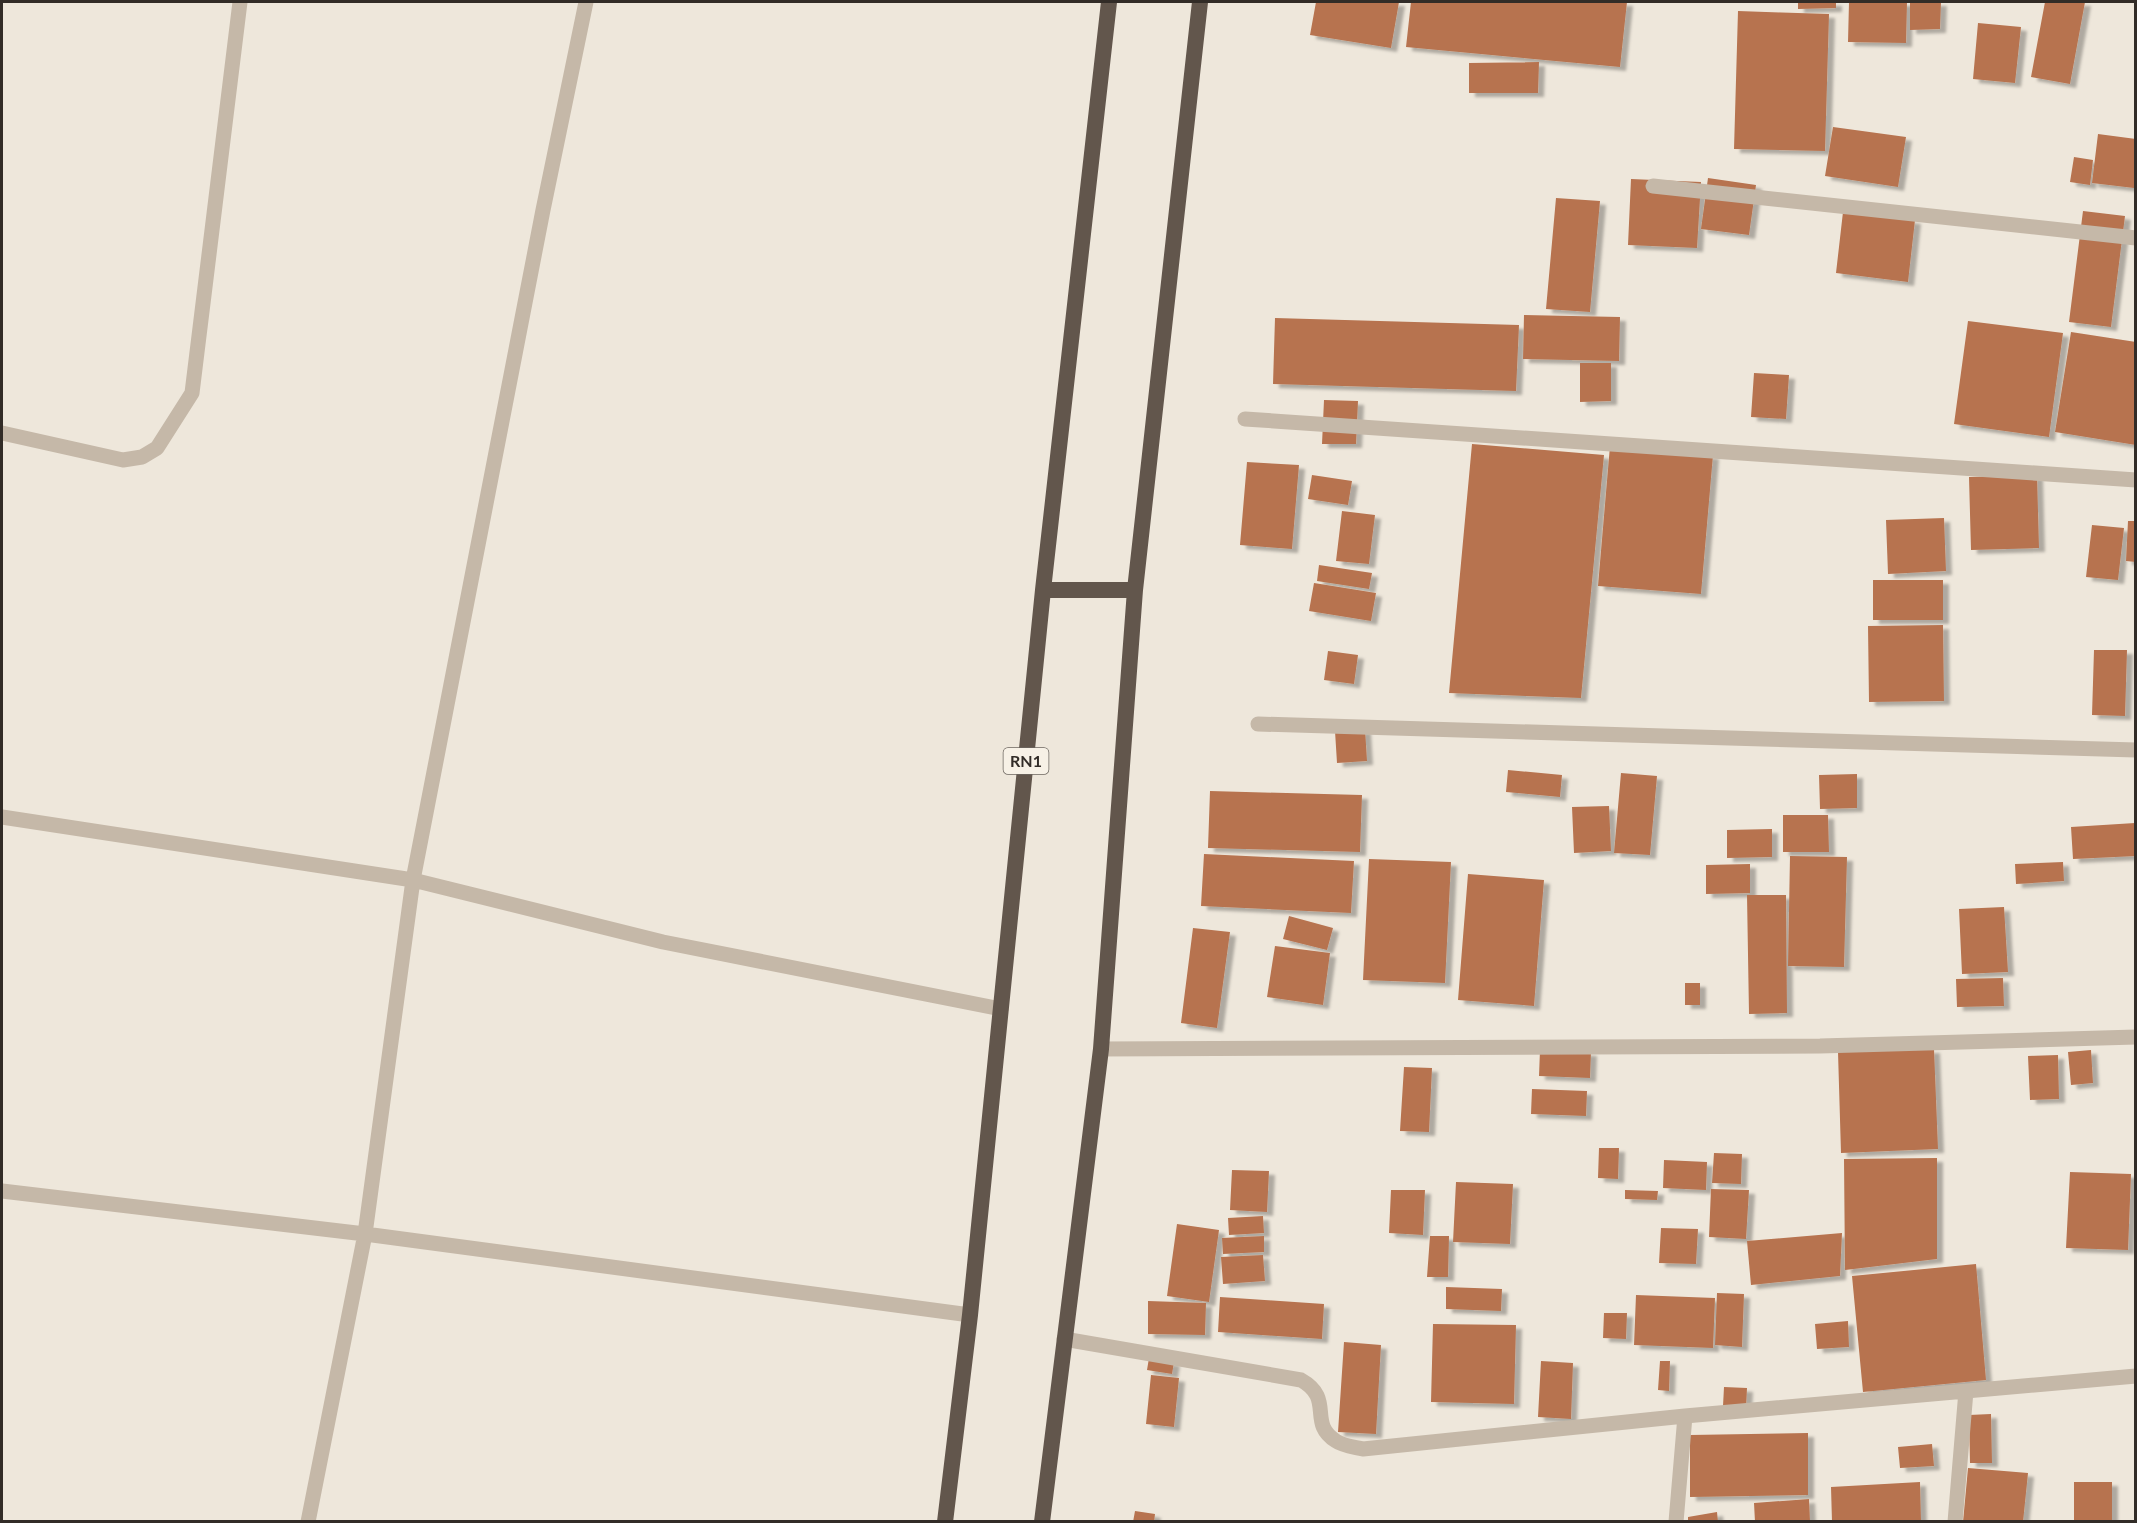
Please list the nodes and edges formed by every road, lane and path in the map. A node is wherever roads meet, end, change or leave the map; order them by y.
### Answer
1 (240, 2) edge
2 (586, 2) edge
3 (1109, 2) edge
4 (1200, 2) edge
5 (1653, 186) dead end
6 (2136, 238) edge
7 (1245, 418) dead end
8 (2, 433) edge
9 (2136, 480) edge
10 (1043, 590) junction
11 (1135, 590) junction
12 (1258, 724) dead end
13 (2136, 750) edge
14 (2, 817) edge
15 (413, 880) junction
16 (1001, 1009) junction
17 (2136, 1037) edge
18 (1101, 1049) junction
19 (2, 1191) edge
20 (365, 1234) junction
21 (970, 1315) junction
22 (1064, 1339) junction
23 (2136, 1376) edge
24 (1966, 1391) junction
25 (1685, 1416) junction
26 (308, 1521) edge
27 (945, 1521) edge
28 (1042, 1521) edge
29 (1676, 1521) edge
30 (1955, 1521) edge

1 - 8 street
2 - 15 street
3 - 10 highway, RN1
4 - 11 highway
5 - 6 street
7 - 9 street
10 - 11 highway
10 - 16 highway, RN1
11 - 18 highway
12 - 13 street
14 - 15 street
15 - 16 street
15 - 20 street
16 - 21 highway, RN1
17 - 18 street
18 - 22 highway
19 - 20 street
20 - 21 street
20 - 26 street
21 - 27 highway, RN1
22 - 25 street
22 - 28 highway
23 - 24 street
24 - 25 street
24 - 30 street
25 - 29 street

